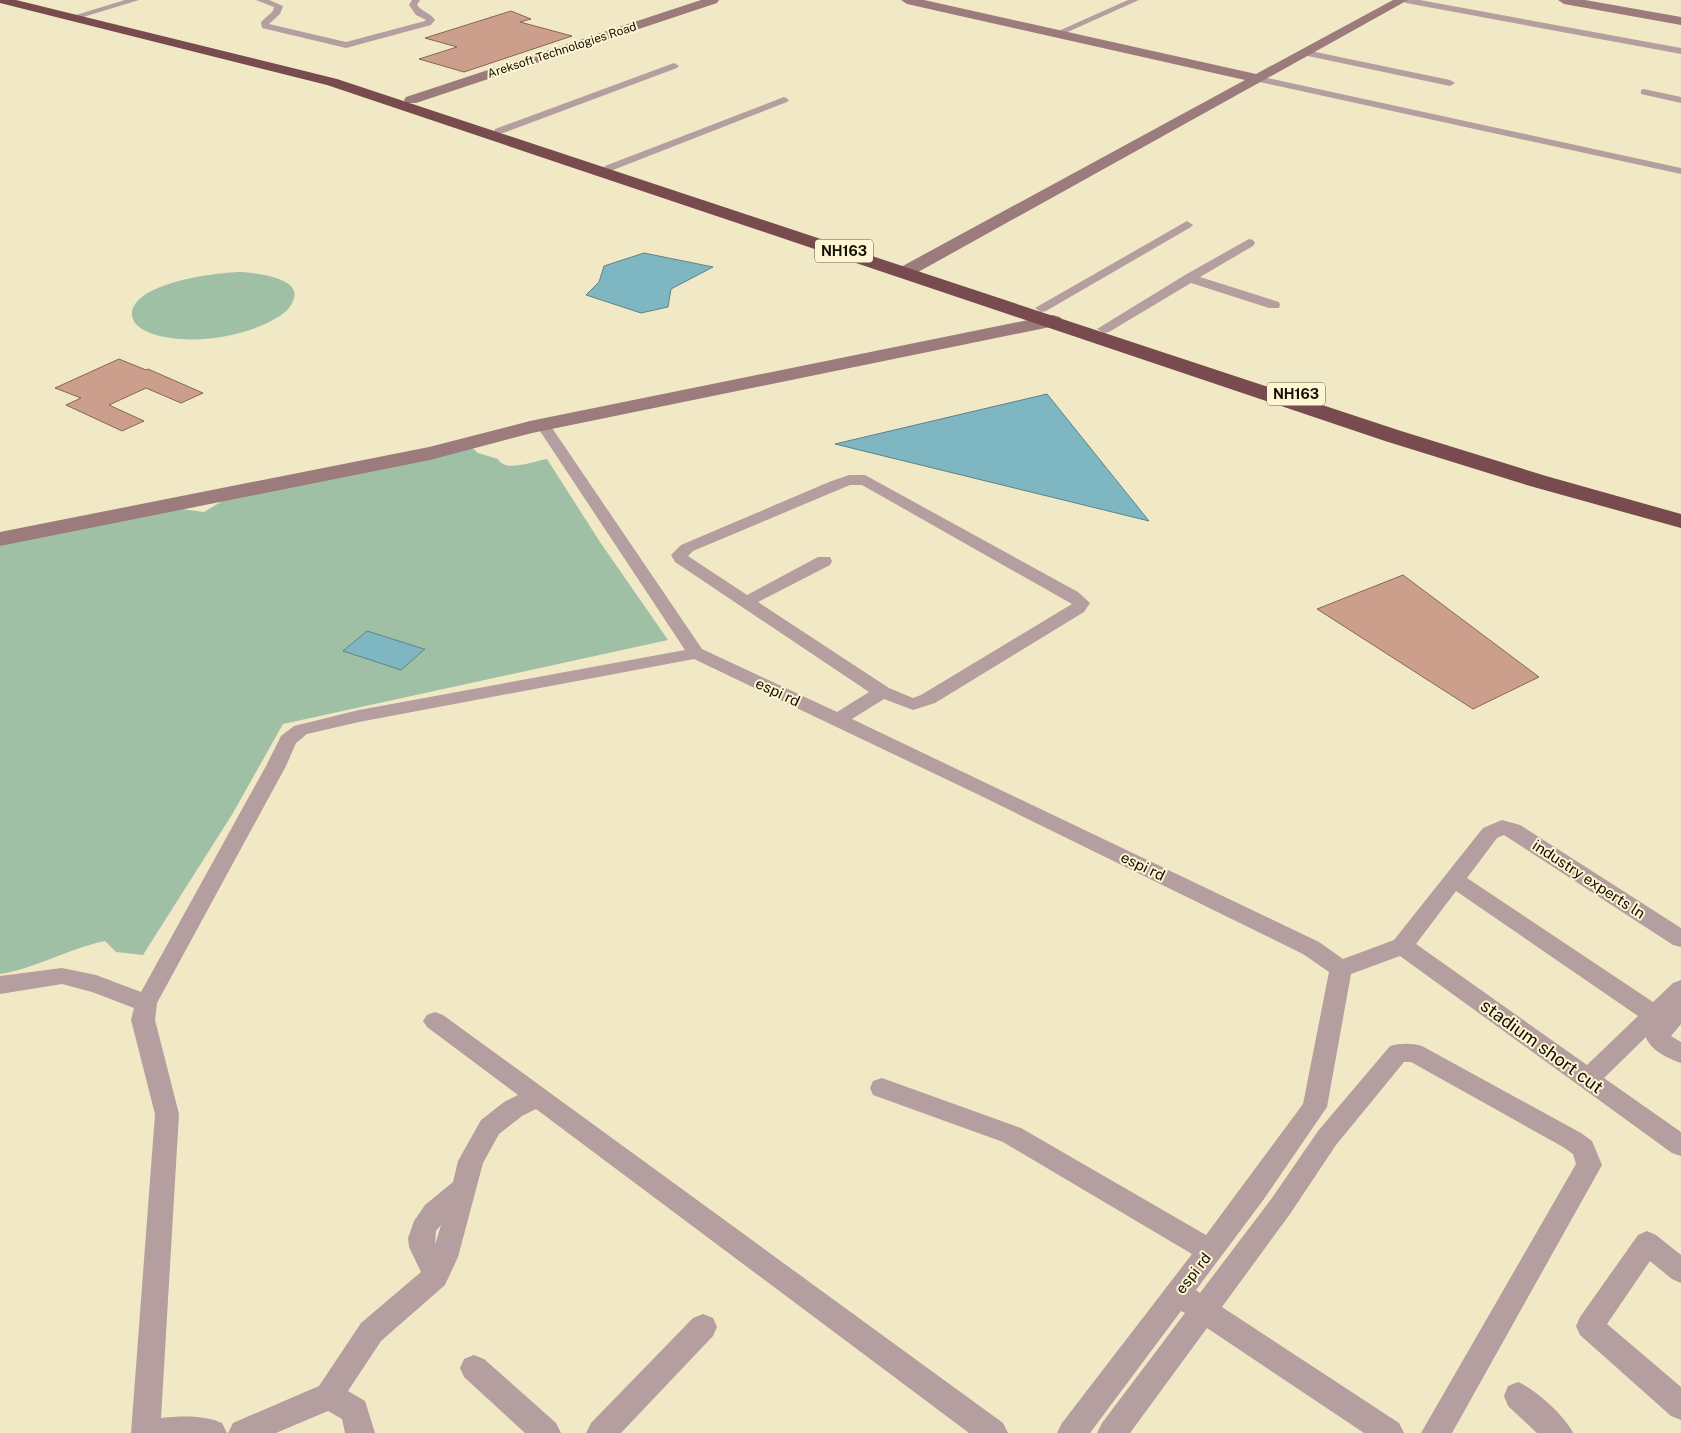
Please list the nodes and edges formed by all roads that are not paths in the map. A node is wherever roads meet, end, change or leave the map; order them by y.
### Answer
1 (1, 0) edge
2 (17, 0) edge
3 (38, 0) edge
4 (135, 0) edge
5 (260, 0) edge
6 (416, 0) edge
7 (704, 0) edge
8 (713, 0) edge
9 (907, 0) edge
10 (1135, 0) edge
11 (1402, 0) edge
12 (1406, 0) edge
13 (1564, 0) edge
14 (85, 14) junction
15 (1681, 21) edge
16 (608, 33) junction
17 (1058, 33) junction
18 (1681, 51) edge
19 (1306, 53) junction
20 (674, 66) dead end
21 (1258, 79) junction
22 (1450, 83) dead end
23 (1644, 92) dead end
24 (408, 99) junction
25 (784, 100) dead end
26 (1681, 100) edge
27 (499, 130) junction
28 (609, 168) junction
29 (1681, 172) edge
30 (1187, 225) dead end
31 (1249, 243) dead end
32 (910, 270) junction
33 (1189, 278) junction
34 (1274, 305) dead end
35 (1053, 315) junction
36 (1104, 329) junction
37 (543, 425) junction
38 (449, 448) junction
39 (1639, 505) junction
40 (1681, 512) edge
41 (1681, 521) edge
42 (0, 532) edge
43 (0, 539) edge
44 (824, 561) dead end
45 (746, 602) junction
46 (696, 654) junction
47 (882, 692) junction
48 (837, 720) junction
49 (1455, 880) junction
50 (1681, 939) edge
51 (1402, 946) junction
52 (1341, 969) junction
53 (0, 985) edge
54 (1681, 989) edge
55 (146, 1003) junction
56 (1681, 1008) edge
57 (435, 1021) dead end
58 (1651, 1028) junction
59 (1681, 1054) edge
60 (1588, 1079) junction
61 (882, 1088) dead end
62 (538, 1096) junction
63 (1303, 1124) junction
64 (1327, 1138) junction
65 (1681, 1146) edge
66 (1255, 1191) junction
67 (1281, 1206) junction
68 (1210, 1251) junction
69 (1681, 1271) edge
70 (1177, 1293) junction
71 (1204, 1311) junction
72 (703, 1327) dead end
73 (474, 1368) dead end
74 (329, 1396) junction
75 (1518, 1396) dead end
76 (1681, 1406) edge
77 (1080, 1422) edge
78 (1113, 1432) edge
79 (146, 1433) edge
80 (150, 1433) edge
81 (212, 1433) edge
82 (243, 1433) edge
83 (360, 1433) edge
84 (546, 1433) edge
85 (601, 1433) edge
86 (993, 1433) edge
87 (1389, 1433) edge
88 (1436, 1433) edge
89 (1558, 1433) edge

1 - 32 highway, NH163
2 - 14 highway, NH163
3 - 14 highway, NH163
4 - 14 street
5 - 6 street
7 - 16 street, Areksoft Technologies Road
8 - 16 street, Areksoft Technologies Road
9 - 17 street
10 - 17 street
11 - 19 street
12 - 18 street
13 - 15 street
14 - 24 highway, NH163
16 - 24 street, Areksoft Technologies Road
17 - 21 street
19 - 21 street
19 - 22 street
20 - 27 street
21 - 29 street
21 - 32 street
23 - 26 street
24 - 27 highway, NH163
25 - 28 street
27 - 28 highway, NH163
28 - 32 highway, NH163
30 - 35 street
31 - 33 street
32 - 35 highway, NH163
33 - 34 street
33 - 36 street
35 - 36 highway, NH163
35 - 37 street
35 - 39 highway, NH163
36 - 39 highway, NH163
37 - 38 street
37 - 46 street
38 - 42 street
38 - 43 street
39 - 40 highway, NH163
39 - 41 highway, NH163
44 - 45 street
45 - 47 street
45 - 47 street
46 - 48 street, espi rd
46 - 55 street
47 - 48 street
48 - 52 street, espi rd
49 - 50 street, industry experts ln
49 - 51 street
49 - 58 street
51 - 52 street
51 - 60 street, stadium short cut
52 - 63 street, espi rd
53 - 55 street
54 - 58 street
55 - 79 street
56 - 58 street
57 - 62 street
58 - 59 street
58 - 60 street
60 - 65 street, stadium short cut
61 - 68 street
62 - 74 street
62 - 86 street
63 - 64 street
63 - 66 street, espi rd
64 - 67 street
64 - 88 street
66 - 67 street
66 - 68 street, espi rd
67 - 71 street
68 - 70 street, espi rd
69 - 76 street
70 - 71 street
70 - 77 street, espi rd
71 - 78 street
71 - 87 street
72 - 85 street
73 - 84 street
74 - 82 street
74 - 83 street
75 - 89 street
77 - 78 street
80 - 81 street

